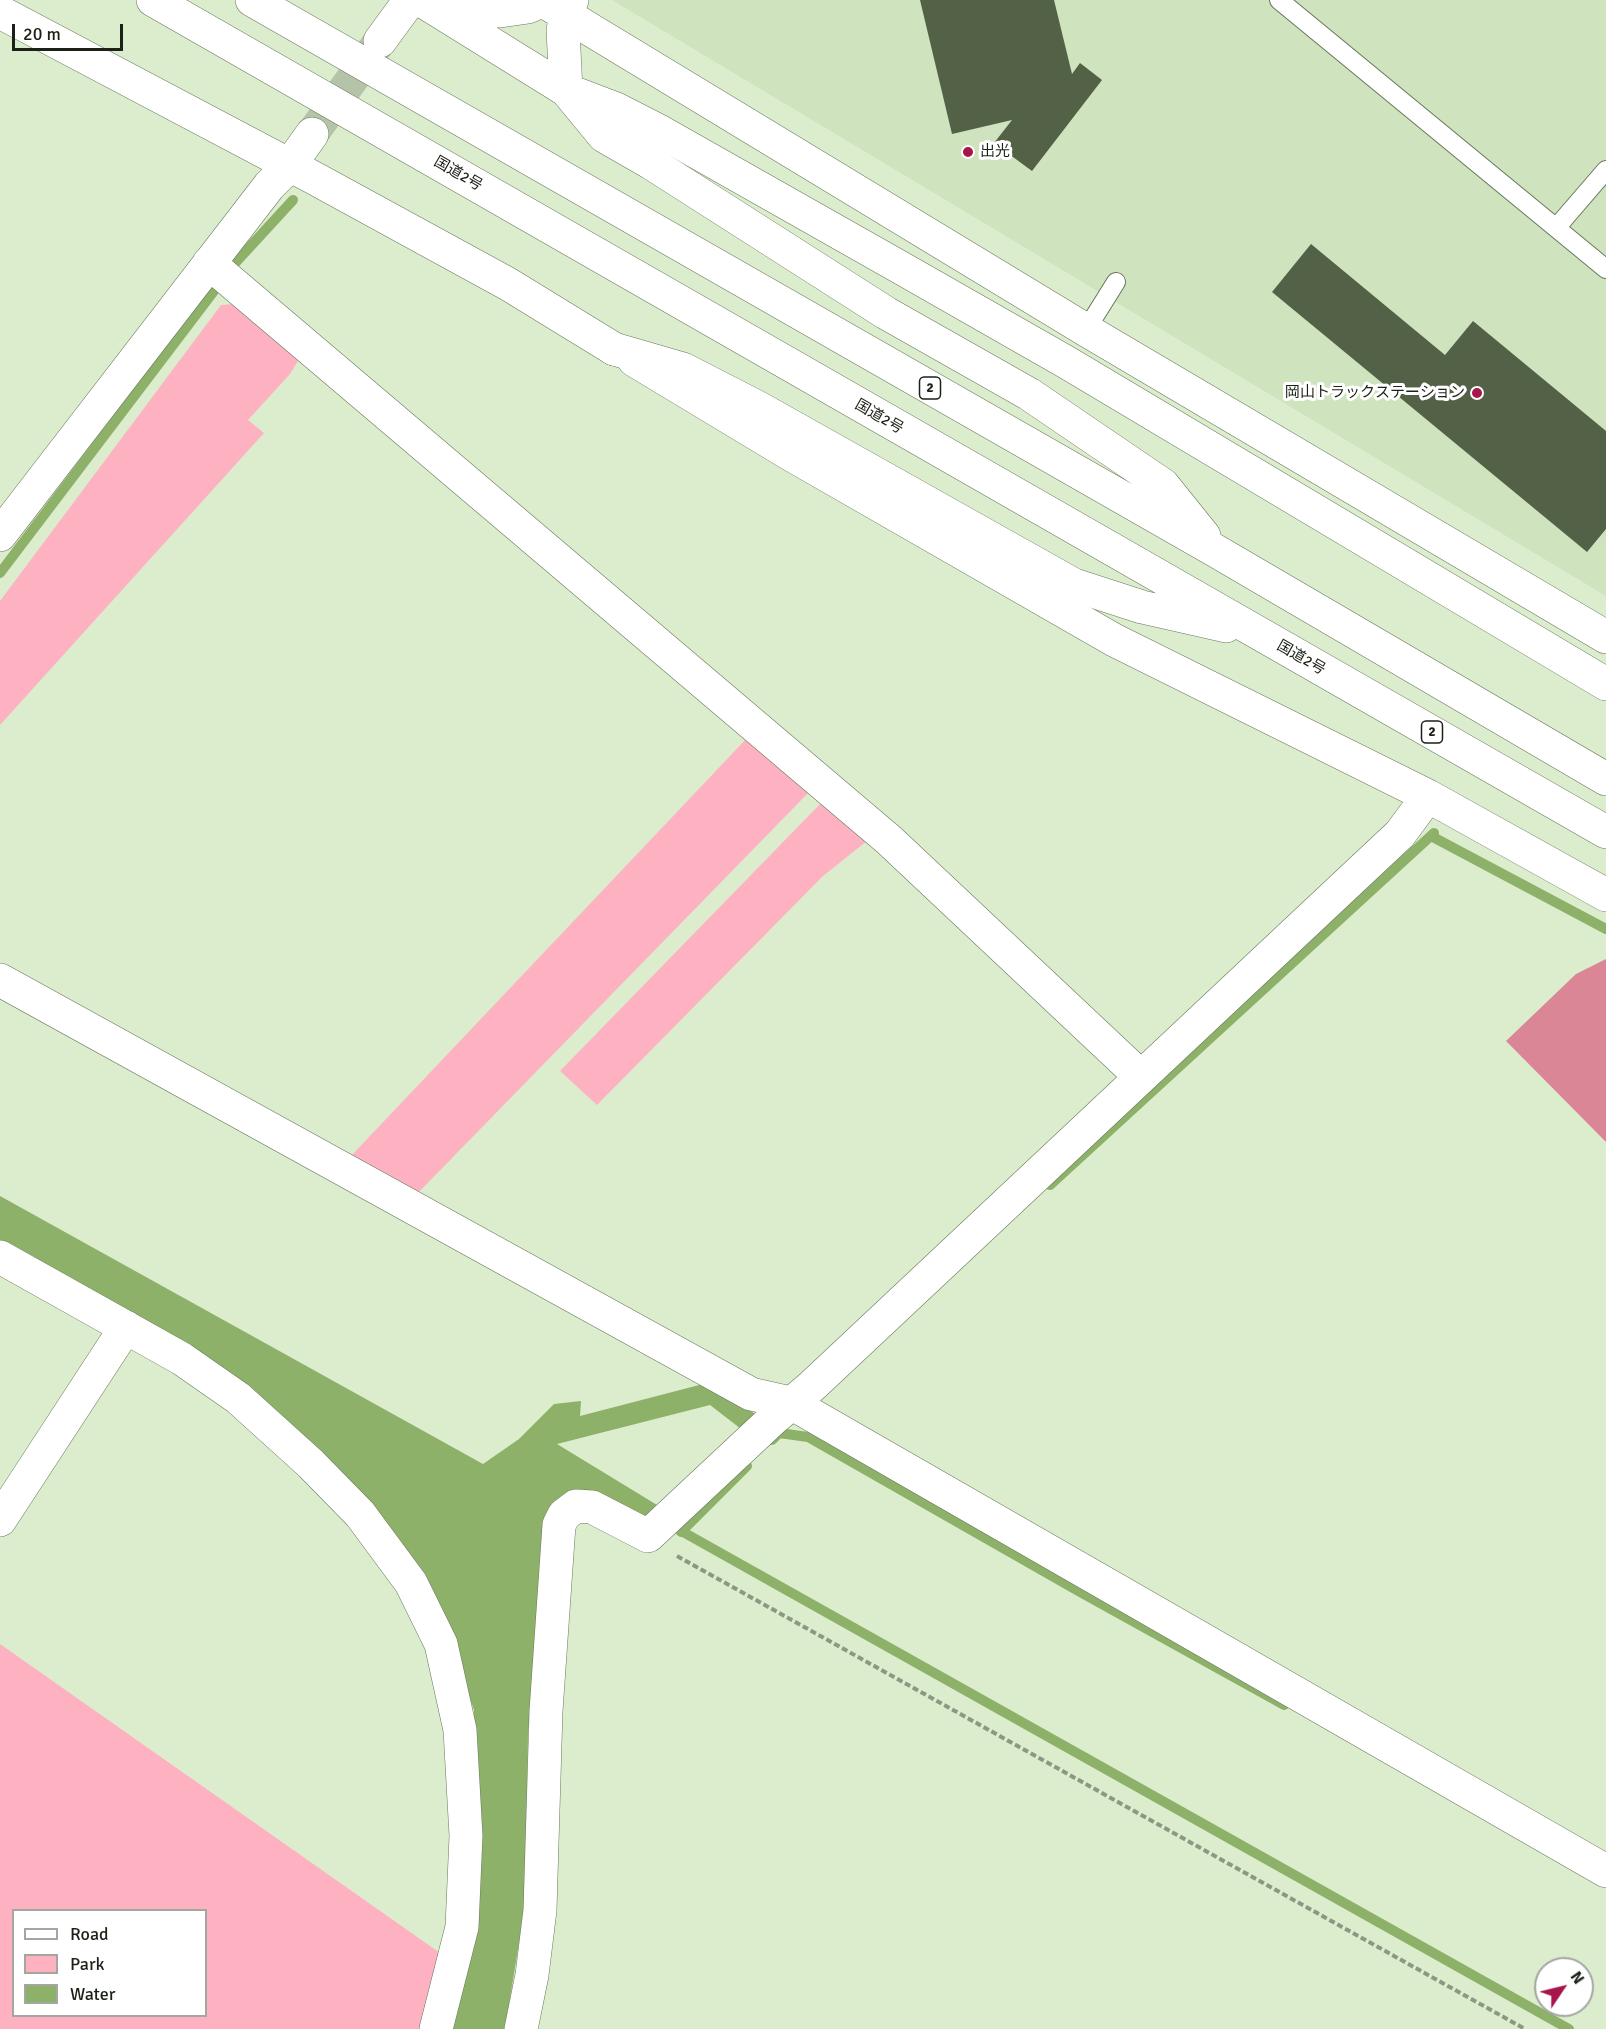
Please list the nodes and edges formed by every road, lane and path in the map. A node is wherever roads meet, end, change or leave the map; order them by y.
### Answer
1 (153, 0) edge
2 (252, 0) edge
3 (410, 0) edge
4 (421, 0) edge
5 (435, 0) edge
6 (1282, 1) edge
7 (553, 3) edge
8 (0, 12) edge
9 (380, 41) tunnel mouth
10 (566, 90) junction
11 (312, 134) tunnel mouth
12 (289, 166) junction
13 (1606, 170) edge
14 (1556, 228) junction
15 (1606, 269) edge
16 (220, 272) junction
17 (1116, 282) dead end
18 (1086, 330) junction
19 (614, 348) junction
20 (1066, 362) junction
21 (0, 535) edge
22 (1216, 551) junction
23 (1257, 633) junction
24 (1606, 637) edge
25 (1606, 684) edge
26 (1606, 779) edge
27 (1428, 796) junction
28 (1606, 832) edge
29 (1606, 895) edge
30 (0, 980) edge
31 (1140, 1076) junction
32 (0, 1257) edge
33 (126, 1327) junction
34 (801, 1410) junction
35 (0, 1520) edge
36 (659, 1525) junction
37 (1606, 1871) edge
38 (436, 2029) edge
39 (521, 2029) edge
40 (1525, 2029) edge

1 - 23 main road, 国道2号 / 2
2 - 22 main road, 2
3 - 9 main road
4 - 10 main road
5 - 7 main road
6 - 14 lane
7 - 10 main road
7 - 18 main road
8 - 12 main road
10 - 20 main road
10 - 22 main road
11 - 12 main road
12 - 16 main road
12 - 19 main road
13 - 14 lane
14 - 15 lane
16 - 21 main road
16 - 31 main road
17 - 18 lane
18 - 20 main road
18 - 24 main road
19 - 23 main road
19 - 27 main road
20 - 25 main road
22 - 26 main road, 2
23 - 28 main road, 国道2号 / 2
27 - 29 main road
27 - 31 main road
30 - 34 main road
31 - 34 main road
32 - 33 main road
33 - 35 main road
33 - 38 main road
34 - 36 main road
34 - 37 main road
36 - 39 main road
36 - 40 path

